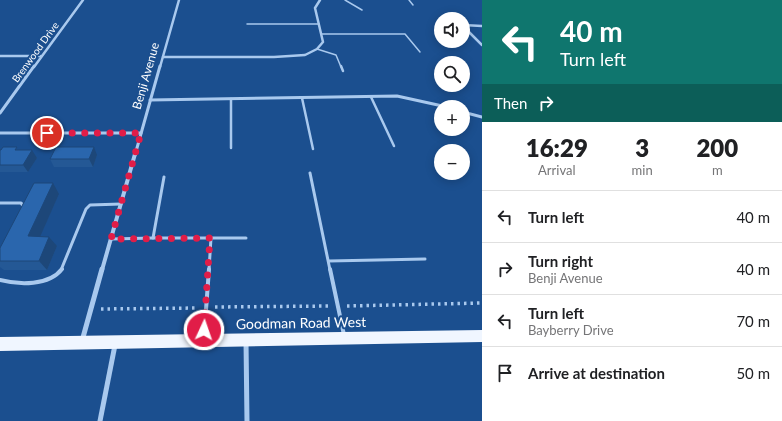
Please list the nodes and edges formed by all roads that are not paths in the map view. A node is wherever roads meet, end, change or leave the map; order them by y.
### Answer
1 (83, 0) edge
2 (179, 0) edge
3 (320, 0) edge
4 (345, 0) edge
5 (409, 0) edge
6 (413, 5) dead end
7 (362, 10) dead end
8 (246, 24) dead end
9 (319, 24) junction
10 (470, 26) edge
11 (482, 26) edge
12 (470, 33) edge
13 (321, 34) junction
14 (482, 45) edge
15 (317, 49) junction
16 (420, 52) dead end
17 (0, 56) edge
18 (42, 56) junction
19 (163, 57) junction
20 (343, 71) dead end
21 (372, 97) junction
22 (302, 98) junction
23 (231, 99) junction
24 (150, 100) junction
25 (434, 104) edge
26 (0, 113) edge
27 (470, 114) edge
28 (482, 117) edge
29 (0, 133) edge
30 (141, 133) junction
31 (394, 146) dead end
32 (230, 148) dead end
33 (313, 149) dead end
34 (310, 173) dead end
35 (164, 177) dead end
36 (0, 203) edge
37 (121, 204) junction
38 (24, 208) edge
39 (153, 238) junction
40 (210, 238) junction
41 (246, 238) dead end
42 (111, 239) junction
43 (425, 259) dead end
44 (329, 261) junction
45 (0, 280) edge
46 (482, 336) edge
47 (345, 339) junction
48 (246, 340) junction
49 (203, 341) junction
50 (116, 342) junction
51 (81, 343) junction
52 (0, 344) edge
53 (100, 421) edge
54 (247, 421) edge

1 - 18 street, Brenwood Drive
2 - 19 street, Benji Avenue
3 - 9 street
4 - 7 lane
5 - 6 lane
8 - 9 lane
9 - 13 street
10 - 11 street
12 - 14 street
13 - 15 street
13 - 16 lane
15 - 19 street
15 - 20 lane
17 - 18 street
18 - 26 street, Brenwood Drive
19 - 24 street, Benji Avenue
21 - 22 street
21 - 25 street
21 - 31 lane
22 - 23 street
22 - 33 lane
23 - 24 street
23 - 32 lane
24 - 30 street, Benji Avenue
27 - 28 street
29 - 30 street
30 - 37 street, Benji Avenue
34 - 44 lane
35 - 39 lane
36 - 38 lane
37 - 42 street, Benji Avenue
37 - 45 lane
39 - 40 lane
39 - 42 lane
40 - 41 lane
40 - 49 lane
42 - 51 street, Benji Avenue
43 - 44 lane
44 - 47 lane
46 - 47 main road, Goodman Road West
47 - 48 main road, Goodman Road West
48 - 49 main road, Goodman Road West
48 - 54 street
49 - 50 main road, Goodman Road West
50 - 51 main road, Goodman Road West
50 - 53 street
51 - 52 main road, Goodman Road West

